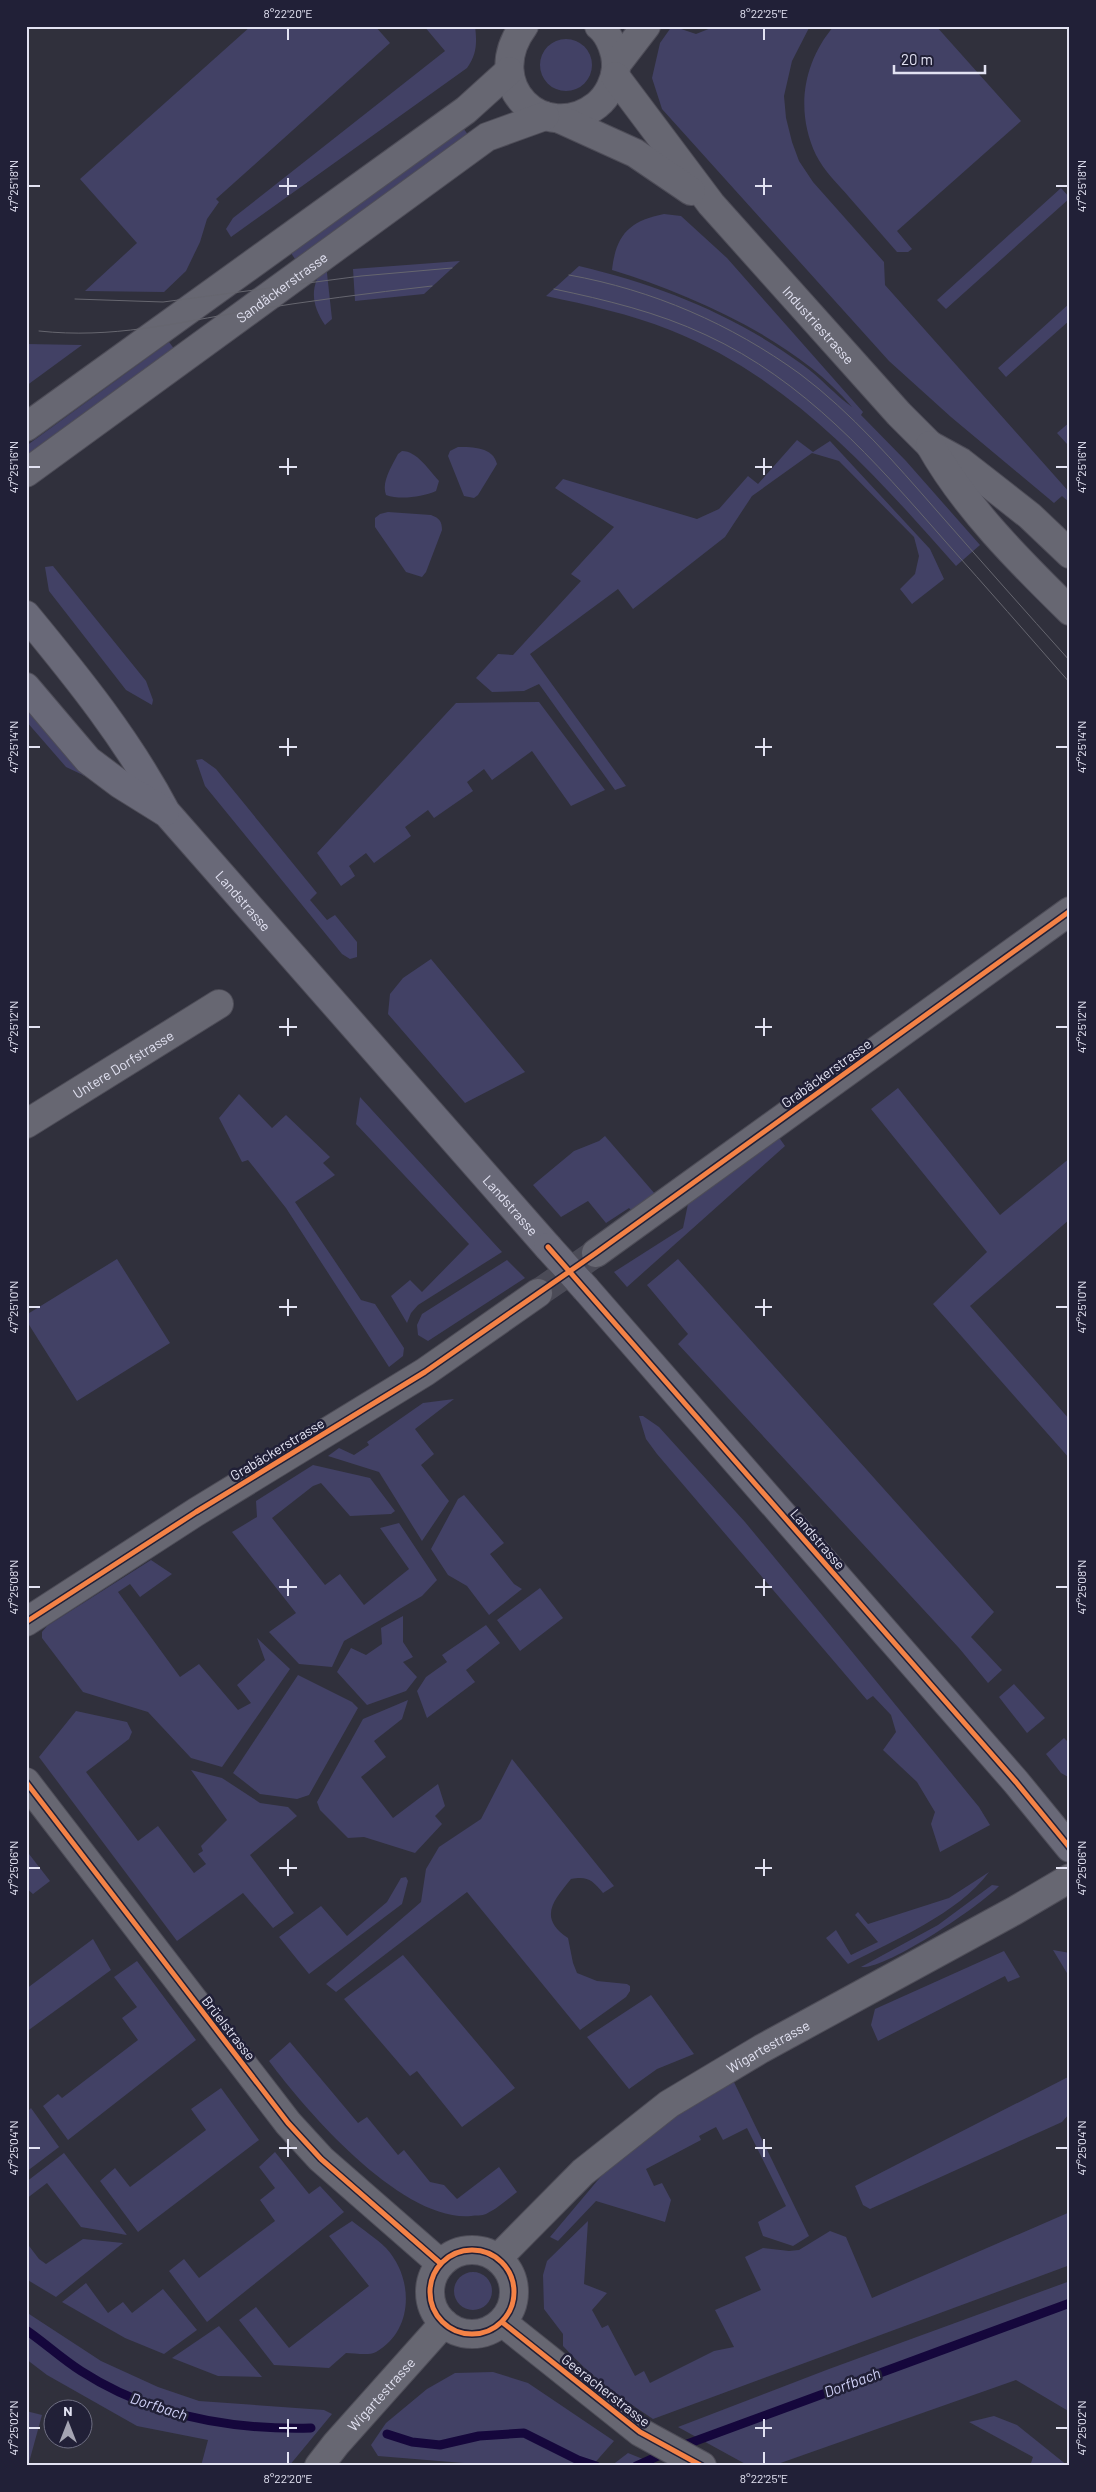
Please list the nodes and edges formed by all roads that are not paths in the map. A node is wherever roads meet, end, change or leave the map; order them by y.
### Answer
1 (599, 26) edge
2 (646, 26) edge
3 (516, 30) edge
4 (616, 70) junction
5 (508, 71) junction
6 (553, 117) junction
7 (711, 204) junction
8 (263, 257) junction
9 (248, 311) junction
10 (26, 427) edge
11 (930, 445) junction
12 (26, 473) edge
13 (1070, 554) edge
14 (1070, 611) edge
15 (26, 615) edge
16 (26, 687) edge
17 (166, 812) junction
18 (1070, 912) edge
19 (219, 1004) dead end
20 (26, 1124) edge
21 (596, 1253) tunnel mouth
22 (538, 1293) tunnel mouth
23 (26, 1622) edge
24 (26, 1782) edge
25 (1070, 1848) edge
26 (1070, 1878) edge
27 (498, 2258) junction
28 (440, 2263) junction
29 (502, 2322) junction
30 (444, 2323) junction
31 (691, 2461) edge
32 (319, 2466) edge

1 - 4 street
2 - 4 street
3 - 5 street
4 - 6 street, Sandäckerstrasse
4 - 7 street, Industriestrasse
5 - 6 street, Industriestrasse
5 - 8 street
6 - 7 street, Industriestrasse
6 - 9 street, Sandäckerstrasse
7 - 11 street, Industriestrasse
8 - 9 street
8 - 10 street
9 - 12 street, Sandäckerstrasse
11 - 13 street, Industriestrasse
11 - 14 street, Industriestrasse
15 - 17 main road, Landstrasse
16 - 17 main road, Landstrasse
17 - 25 main road, Landstrasse, bridge
18 - 21 street, Grabäckerstrasse
19 - 20 street, Untere Dorfstrasse
22 - 23 street, Grabäckerstrasse
24 - 28 street, Brüelstrasse
26 - 27 street, Wigartestrasse
27 - 28 street
27 - 29 street
28 - 30 street
29 - 30 street
29 - 31 street, Geeracherstrasse
30 - 32 street, Wigartestrasse

